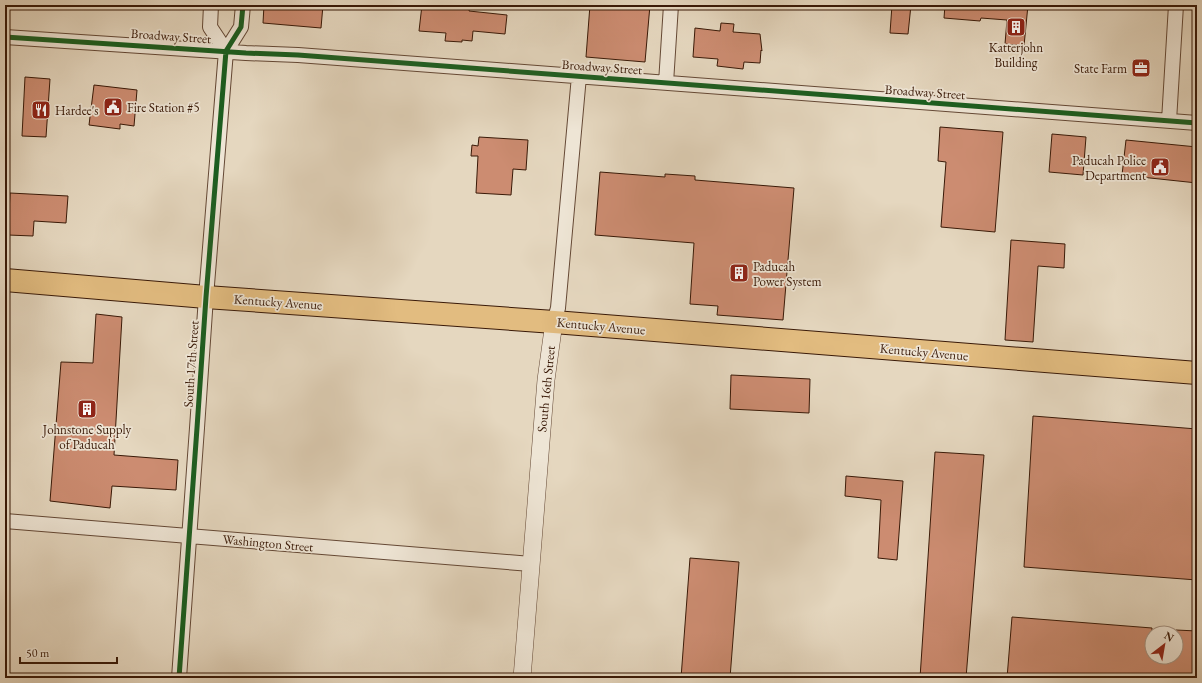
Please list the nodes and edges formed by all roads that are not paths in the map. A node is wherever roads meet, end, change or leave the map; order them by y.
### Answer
1 (211, 5) edge
2 (243, 5) edge
3 (671, 5) edge
4 (1176, 5) edge
5 (5, 37) edge
6 (226, 51) junction
7 (579, 76) junction
8 (666, 83) junction
9 (1169, 121) junction
10 (1197, 123) edge
11 (5, 280) edge
12 (206, 297) junction
13 (554, 322) junction
14 (1197, 373) edge
15 (5, 521) edge
16 (189, 536) junction
17 (531, 564) junction
18 (179, 678) edge
19 (522, 678) edge

1 - 6 street
2 - 6 street
3 - 8 street
4 - 9 street
5 - 6 street, Broadway Street
6 - 7 street, Broadway Street
6 - 12 street, South 17th Street
7 - 8 street, Broadway Street
7 - 13 street, South 16th Street
8 - 9 street, Broadway Street
9 - 10 street, Broadway Street
11 - 12 main road, Kentucky Avenue
12 - 13 main road, Kentucky Avenue
12 - 16 street, South 17th Street
13 - 14 main road, Kentucky Avenue
13 - 17 street, South 16th Street
15 - 16 street, Washington Street
16 - 17 street, Washington Street
16 - 18 street, South 17th Street
17 - 19 street, South 16th Street

